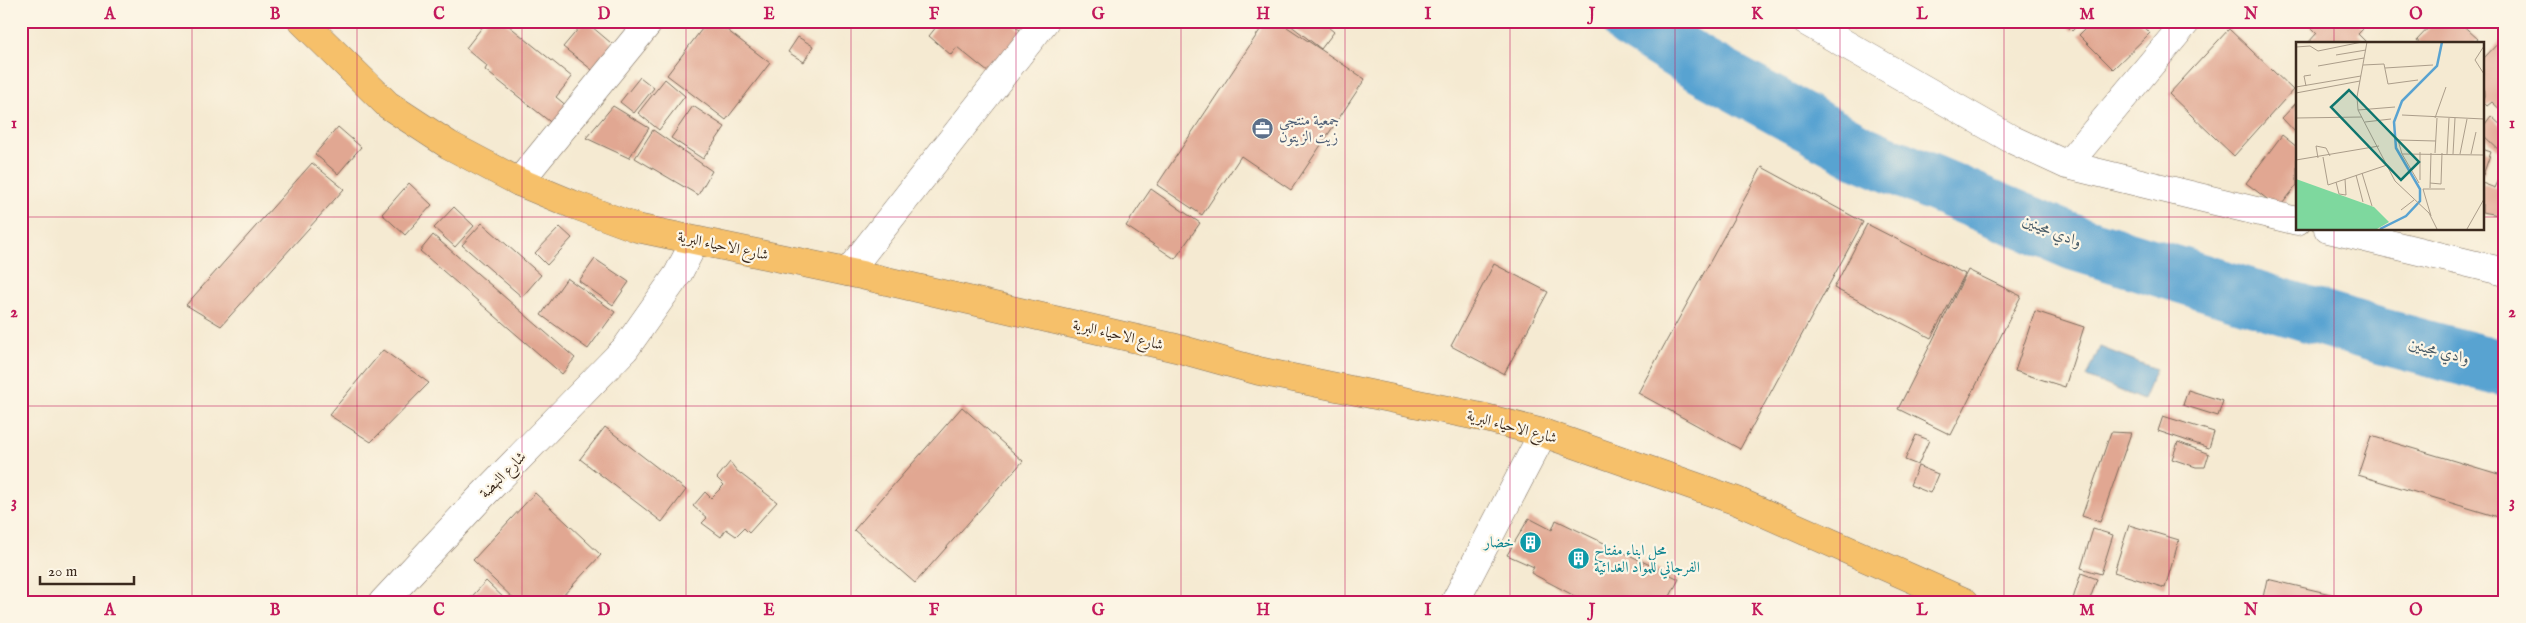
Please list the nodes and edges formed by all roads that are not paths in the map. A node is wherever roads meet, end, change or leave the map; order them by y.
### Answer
1 (302, 21) edge
2 (650, 21) edge
3 (1046, 21) edge
4 (1805, 21) edge
5 (2187, 21) edge
6 (2067, 165) junction
7 (519, 182) junction
8 (2296, 221) edge
9 (2332, 230) edge
10 (695, 241) junction
11 (848, 272) junction
12 (2505, 272) edge
13 (1543, 434) junction
14 (383, 602) edge
15 (1455, 602) edge
16 (1965, 602) edge

1 - 7 main road, شارع الاحياء البرية
2 - 7 street
3 - 11 street
4 - 6 street
5 - 6 street
6 - 8 street
7 - 10 main road, شارع الاحياء البرية
9 - 12 street
10 - 11 main road, شارع الاحياء البرية
10 - 14 street, شارع النهضة
11 - 13 main road, شارع الاحياء البرية
13 - 15 street
13 - 16 main road, شارع الاحياء البرية

